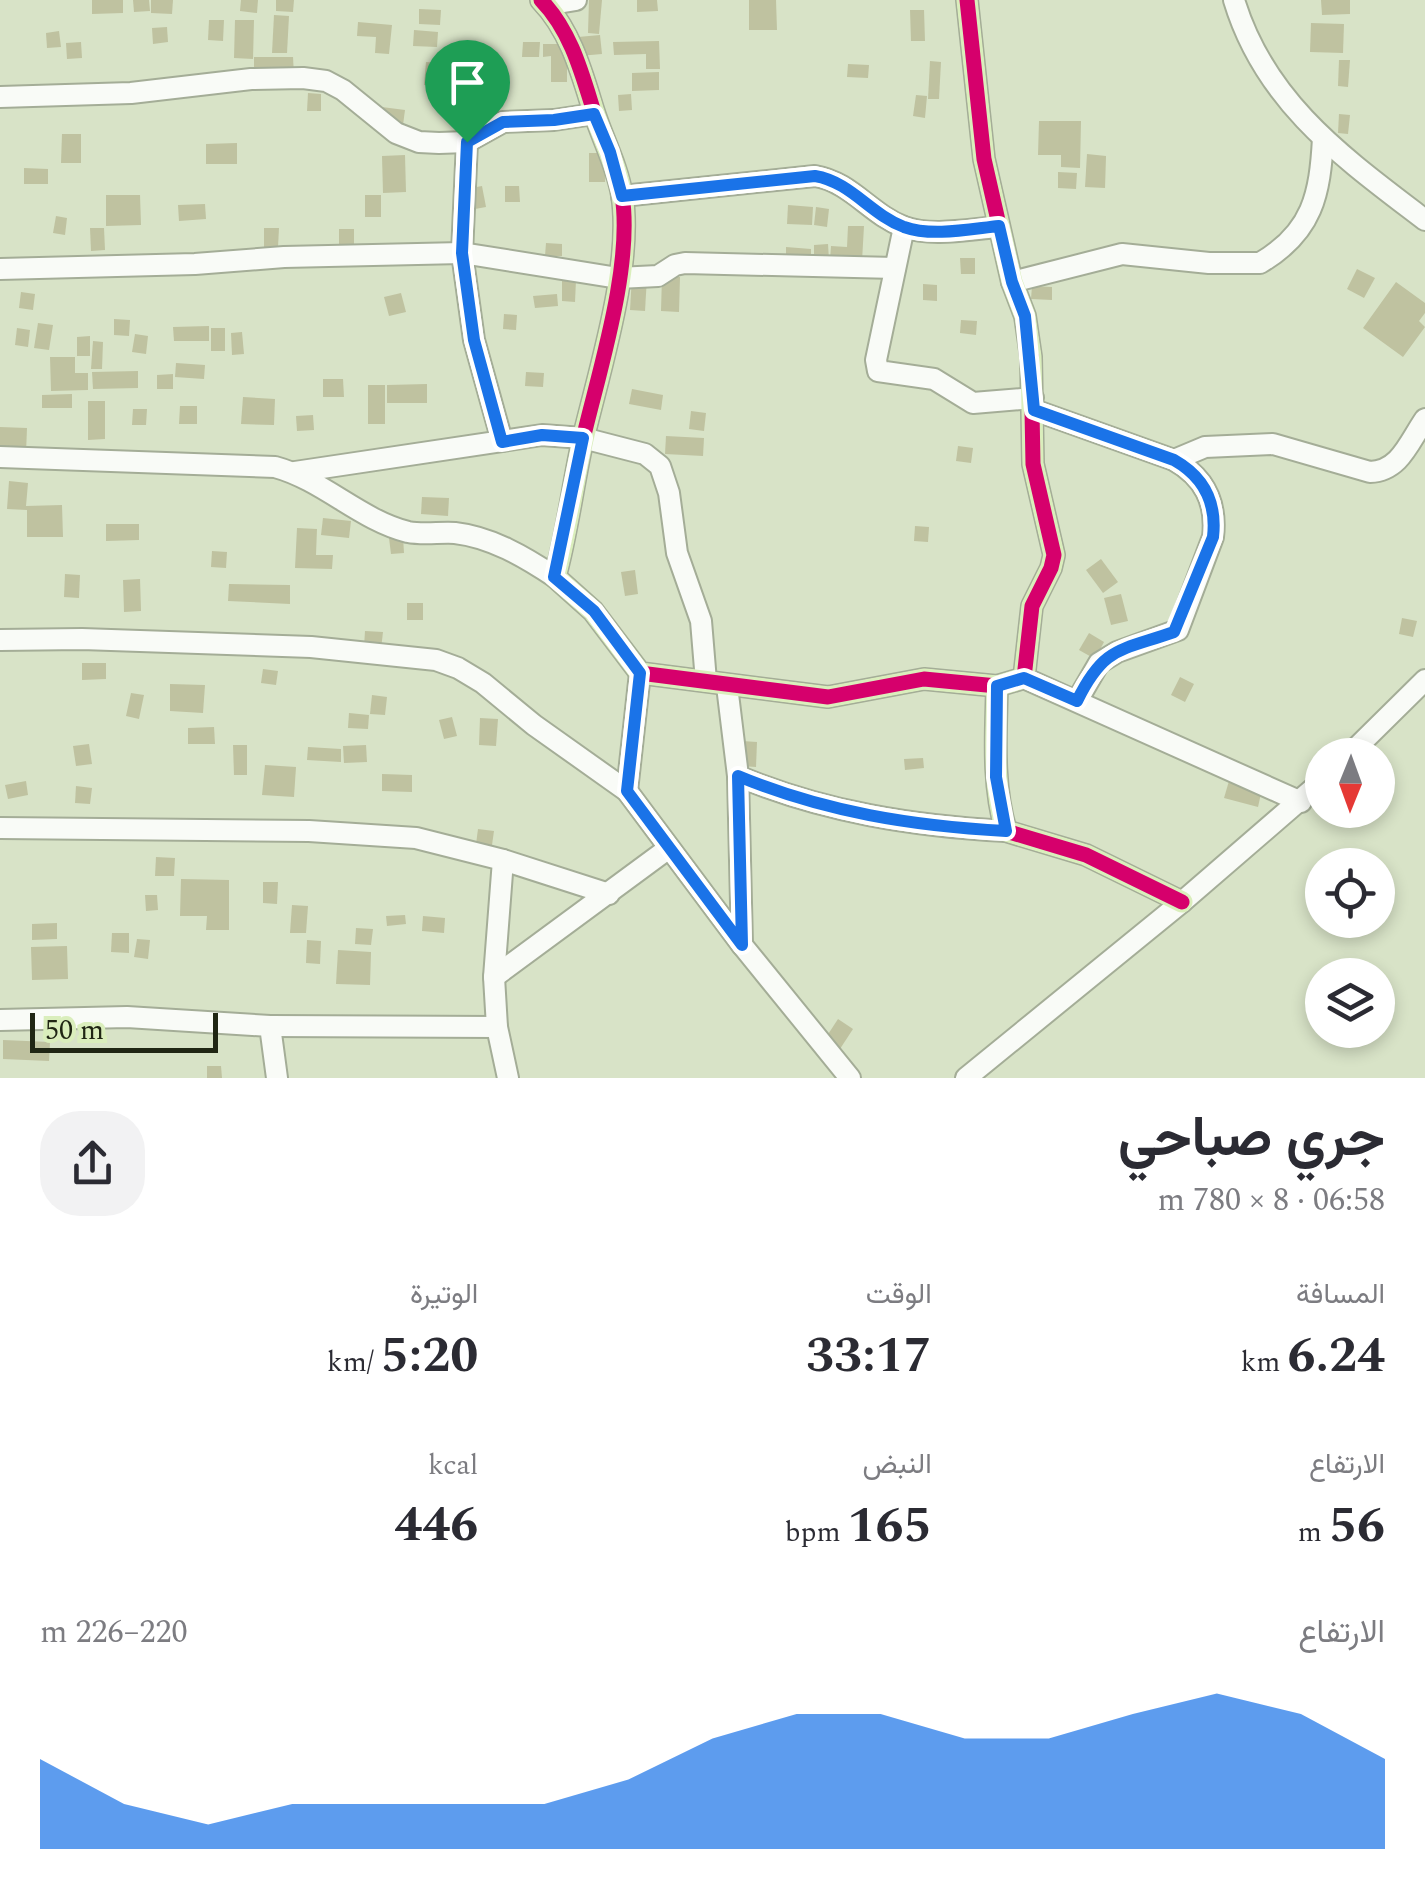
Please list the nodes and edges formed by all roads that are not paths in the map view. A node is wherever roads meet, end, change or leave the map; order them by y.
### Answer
1 (576, 0) edge
2 (968, 0) edge
3 (1234, 0) edge
4 (544, 3) edge
5 (0, 97) edge
6 (594, 114) junction
7 (1323, 138) junction
8 (467, 142) junction
9 (622, 196) junction
10 (1425, 220) edge
11 (999, 226) junction
12 (904, 227) junction
13 (462, 253) junction
14 (894, 268) junction
15 (0, 269) edge
16 (618, 278) junction
17 (1012, 282) junction
18 (1034, 404) junction
19 (1425, 420) edge
20 (583, 438) junction
21 (502, 442) junction
22 (0, 457) edge
23 (1174, 460) junction
24 (295, 472) junction
25 (554, 577) junction
26 (0, 640) edge
27 (640, 673) junction
28 (1024, 678) junction
29 (1425, 680) edge
30 (717, 684) junction
31 (997, 686) junction
32 (1077, 701) junction
33 (1366, 738) edge
34 (738, 776) junction
35 (627, 791) junction
36 (1305, 798) edge
37 (1301, 802) junction
38 (0, 828) edge
39 (1006, 831) junction
40 (669, 848) junction
41 (503, 860) junction
42 (609, 894) junction
43 (1182, 902) junction
44 (742, 945) junction
45 (494, 977) junction
46 (0, 1020) edge
47 (270, 1026) junction
48 (497, 1027) junction
49 (277, 1078) edge
50 (508, 1078) edge
51 (850, 1078) edge
52 (966, 1078) edge

1 - 4 street
2 - 11 street
3 - 7 street
4 - 6 street
5 - 8 street
6 - 8 street
6 - 9 street
7 - 10 street
7 - 17 street
8 - 13 street
9 - 12 street
9 - 16 street
11 - 12 street
11 - 17 street
12 - 14 street
13 - 15 street
13 - 16 street
13 - 21 street
14 - 16 street
14 - 18 street
16 - 20 street
17 - 18 street
18 - 23 street
18 - 28 street
19 - 23 street
20 - 21 street
20 - 25 street
20 - 30 street
21 - 24 street
22 - 24 street
23 - 32 street
24 - 25 street
25 - 27 street
26 - 35 street
27 - 30 street
27 - 35 street
28 - 31 street
28 - 32 street
29 - 33 street
30 - 31 street
30 - 34 street
31 - 39 street
32 - 37 street
34 - 39 street
34 - 44 street
35 - 40 street
36 - 37 street
37 - 43 street
38 - 41 street
39 - 43 street
40 - 42 street
40 - 44 street
41 - 42 street
41 - 45 street
42 - 45 street
43 - 52 street
44 - 51 street
45 - 48 street
46 - 47 street
47 - 48 street
47 - 49 street
48 - 50 street

